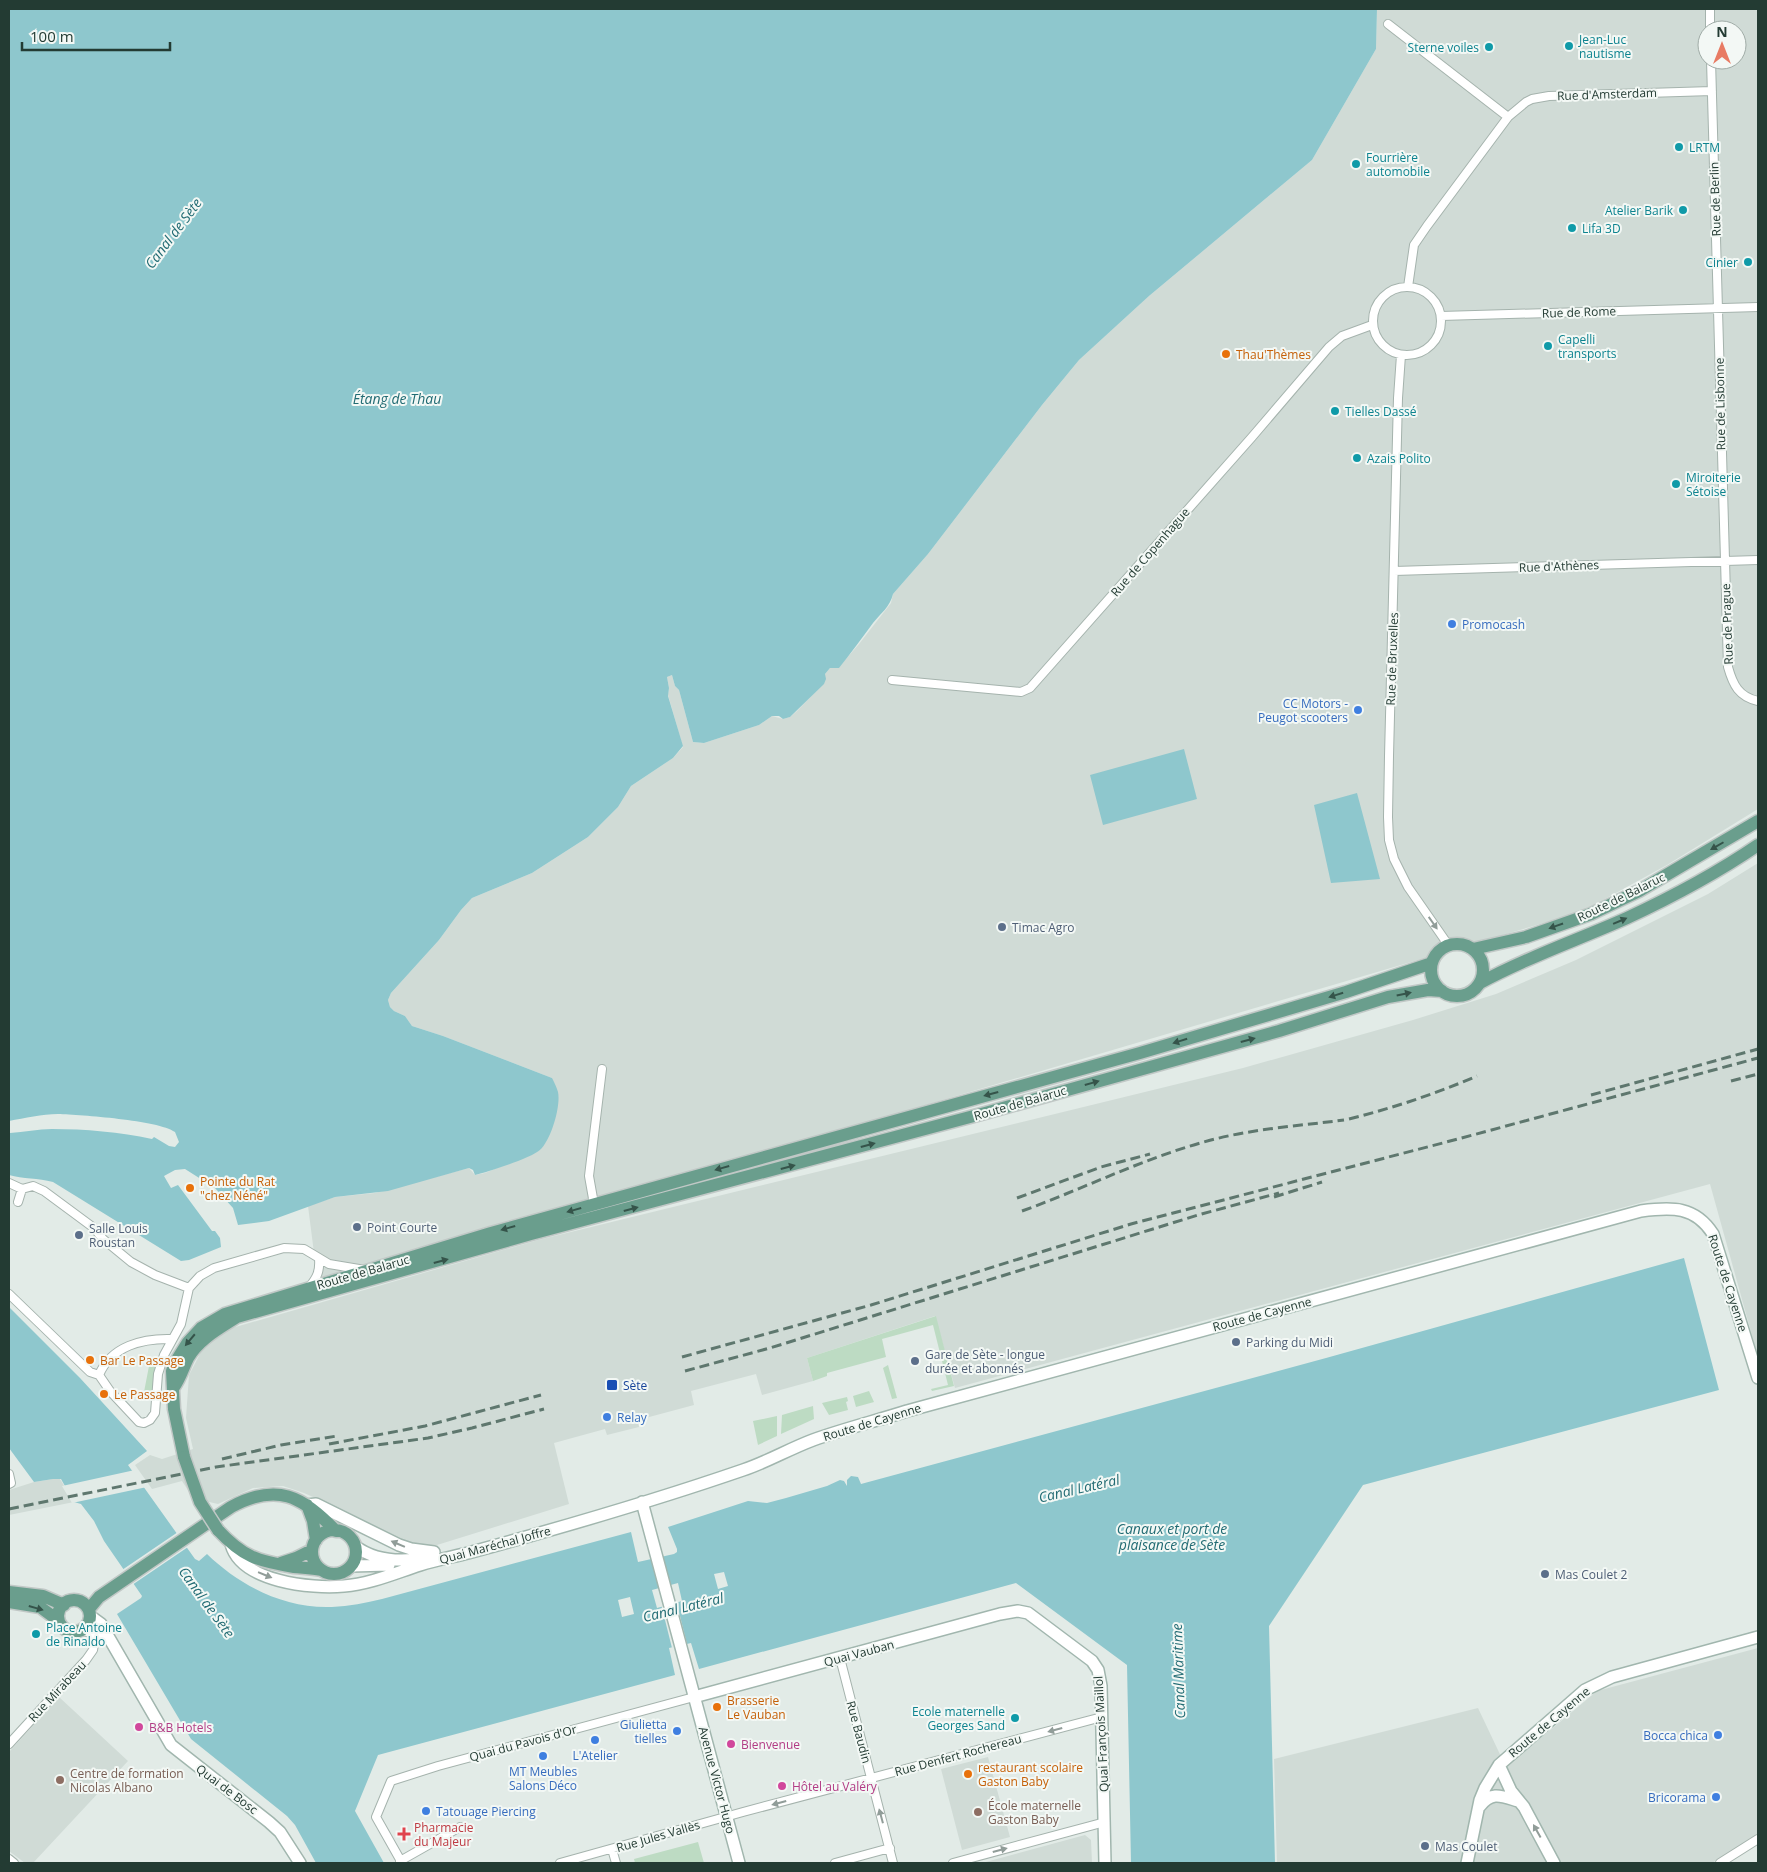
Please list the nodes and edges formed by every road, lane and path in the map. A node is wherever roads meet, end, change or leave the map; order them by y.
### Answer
1 (1388, 24) dead end
2 (1711, 70) edge
3 (1712, 91) junction
4 (1508, 117) junction
5 (1408, 287) junction
6 (1758, 307) edge
7 (1718, 308) junction
8 (1441, 316) junction
9 (1372, 325) junction
10 (1401, 355) junction
11 (1758, 560) edge
12 (1724, 561) junction
13 (1394, 571) junction
14 (892, 680) dead end
15 (1758, 701) edge
16 (1758, 821) edge
17 (1758, 845) edge
18 (1449, 946) junction
19 (1473, 950) junction
20 (1432, 963) junction
21 (1480, 983) junction
22 (1442, 991) junction
23 (602, 1068) dead end
24 (9, 1183) edge
25 (22, 1189) junction
26 (18, 1202) dead end
27 (594, 1204) junction
28 (597, 1218) junction
29 (319, 1264) junction
30 (329, 1264) junction
31 (368, 1270) junction
32 (331, 1286) junction
33 (309, 1287) junction
34 (189, 1288) junction
35 (9, 1294) edge
36 (172, 1339) junction
37 (99, 1376) junction
38 (1758, 1378) edge
39 (174, 1387) junction
40 (9, 1474) edge
41 (10, 1483) edge
42 (642, 1502) junction
43 (307, 1505) junction
44 (570, 1524) junction
45 (336, 1531) junction
46 (231, 1544) junction
47 (314, 1545) junction
48 (355, 1546) junction
49 (446, 1554) junction
50 (279, 1564) junction
51 (421, 1565) junction
52 (351, 1566) junction
53 (321, 1570) junction
54 (9, 1592) edge
55 (9, 1602) edge
56 (64, 1605) junction
57 (87, 1610) junction
58 (1024, 1612) joint
59 (59, 1621) junction
60 (90, 1631) junction
61 (1758, 1637) edge
62 (109, 1638) junction
63 (840, 1658) junction
64 (694, 1697) junction
65 (1102, 1717) junction
66 (9, 1744) edge
67 (1499, 1765) junction
68 (871, 1778) junction
69 (1518, 1801) junction
70 (1479, 1807) junction
71 (727, 1817) junction
72 (1105, 1822) junction
73 (460, 1827) dead end
74 (1758, 1839) edge
75 (890, 1848) junction
76 (612, 1849) junction
77 (9, 1859) edge
78 (401, 1862) edge
79 (14, 1863) edge
80 (300, 1863) edge
81 (560, 1863) edge
82 (616, 1863) edge
83 (739, 1863) edge
84 (834, 1863) edge
85 (894, 1863) edge
86 (953, 1863) edge
87 (1105, 1863) edge
88 (1467, 1863) edge
89 (1554, 1863) edge
90 (1720, 1863) edge

1 - 4 street
2 - 3 street, Rue de Berlin
3 - 4 street, Rue d'Amsterdam
3 - 7 street, Rue de Berlin
4 - 5 street, Rue d'Amsterdam
5 - 8 street
5 - 9 street
6 - 7 street, Rue de Rome
7 - 8 street, Rue de Rome
7 - 12 street, Rue de Lisbonne
8 - 10 street
9 - 10 street
9 - 14 street, Rue de Copenhague
10 - 13 street, Rue de Bruxelles
11 - 12 street, Rue d'Athènes
12 - 13 street, Rue d'Athènes
12 - 15 street, Rue de Prague
13 -> 18 street, Rue de Bruxelles
16 -> 19 main road, Route de Balaruc
21 -> 17 main road, Route de Balaruc
18 - 19 main road
18 - 20 main road
19 - 21 main road
20 - 22 main road
20 -> 27 main road, Route de Balaruc
21 - 22 main road
28 -> 22 main road, Route de Balaruc
23 - 27 street
24 - 25 street
25 - 26 street
25 - 34 street
27 - 28 main road
27 -> 31 main road, Route de Balaruc
32 -> 28 main road, Route de Balaruc
29 - 30 street
29 - 32 street
29 - 33 street
29 - 34 street
30 - 31 street
30 - 32 street
31 - 32 main road, Route de Balaruc
32 - 33 main road, Route de Balaruc
32 - 39 main road, Route de Balaruc
33 -> 39 main road, Route de Balaruc
34 - 36 street
35 - 37 street
36 - 37 street
36 - 37 street
38 - 42 street, Route de Cayenne
39 - 46 main road, Route de Balaruc, bridge
40 - 41 street
42 - 44 street, Quai Maréchal Joffre
42 - 64 street, Avenue Victor Hugo
43 - 45 main road
43 - 47 main road
49 -> 43 street
43 - 57 main road
44 - 49 street, Quai Maréchal Joffre
44 - 51 street, Quai Maréchal Joffre
45 - 47 main road
45 - 48 main road
46 - 50 main road, Route de Balaruc
46 -> 51 street
47 - 50 main road
47 - 53 main road
48 - 49 street, Quai Maréchal Joffre
48 - 52 main road
50 - 53 main road, Route de Balaruc
51 - 52 street
52 - 53 main road
54 - 56 main road
55 -> 59 main road
56 - 57 main road
56 - 59 main road
57 - 60 main road
57 - 62 street, Quai de Bosc
58 - 63 street, Quai Vauban
58 - 65 street, Quai François Maillol
59 - 60 main road
60 - 62 street
60 - 66 street, Rue Mirabeau
61 - 67 street, Route de Cayenne
62 - 80 street, Quai de Bosc
63 - 64 street, Quai Vauban
63 - 68 street, Rue Baudin
64 - 71 street, Avenue Victor Hugo
64 - 78 street, Quai du Pavois d'Or
65 -> 68 street, Rue Denfert Rochereau
65 - 72 street, Quai François Maillol
67 - 69 street
67 - 70 street, Route de Cayenne
68 -> 71 street, Rue Denfert Rochereau
75 -> 68 street, Rue Baudin
69 - 70 street
89 -> 69 street
70 - 88 street, Route de Cayenne
71 - 76 street, Rue Jules Vallès
71 - 83 street, Avenue Victor Hugo
86 -> 72 street
72 - 87 street, Quai François Maillol
73 - 78 street
74 - 90 street
75 - 84 street
75 - 85 street, Rue Baudin
76 - 81 street, Rue Jules Vallès
76 - 82 street
77 - 79 street

